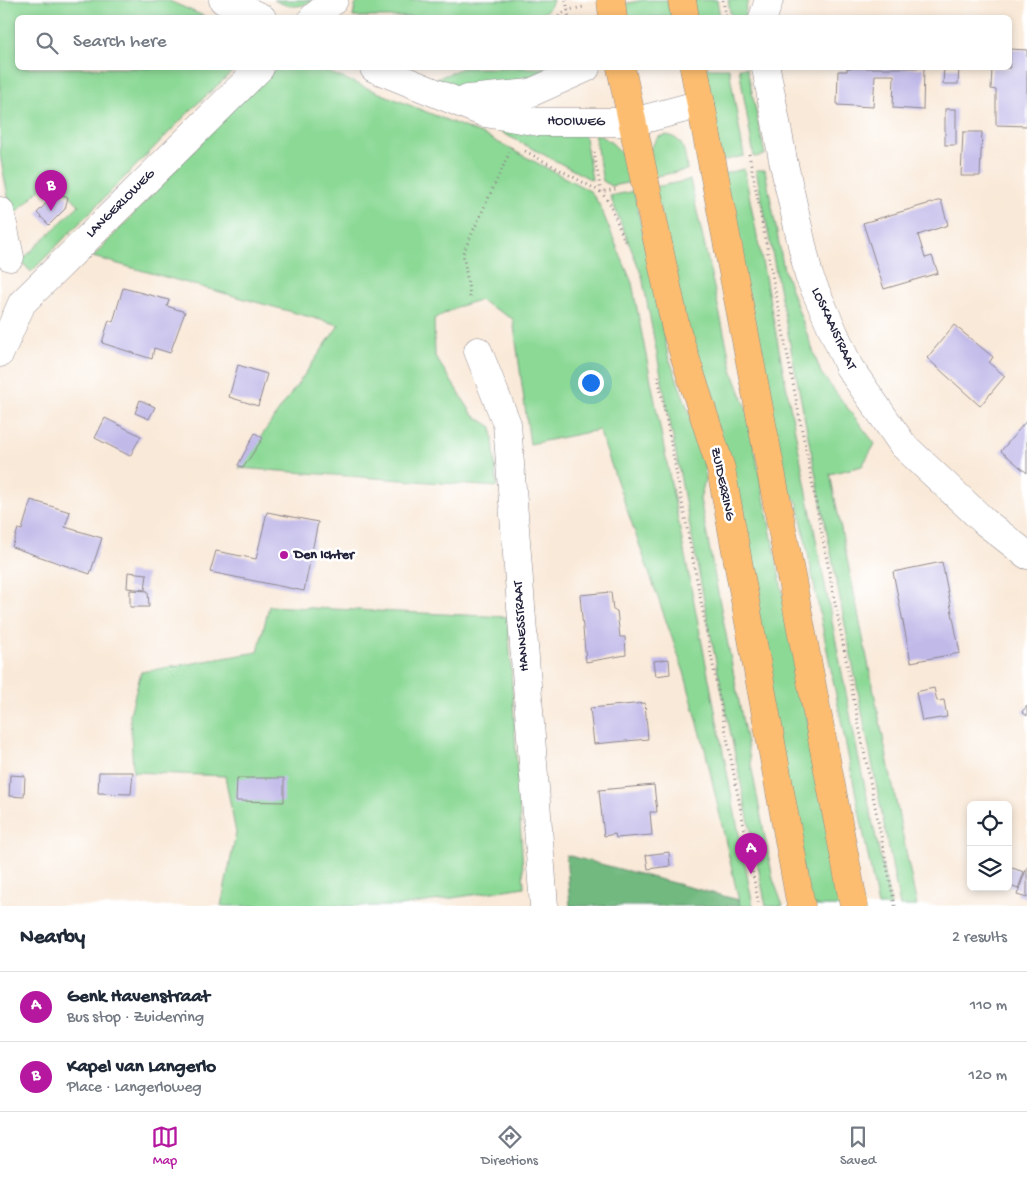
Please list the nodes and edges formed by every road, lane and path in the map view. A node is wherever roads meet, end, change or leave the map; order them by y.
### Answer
1 (223, 0) edge
2 (334, 0) edge
3 (566, 0) edge
4 (682, 0) edge
5 (723, 0) edge
6 (769, 0) edge
7 (604, 8) edge
8 (568, 10) junction
9 (256, 15) edge
10 (316, 15) edge
11 (559, 15) edge
12 (569, 15) edge
13 (684, 15) edge
14 (726, 15) edge
15 (764, 15) edge
16 (258, 70) edge
17 (379, 70) edge
18 (582, 70) edge
19 (621, 70) edge
20 (694, 70) edge
21 (766, 70) edge
22 (452, 100) junction
23 (701, 104) junction
24 (589, 122) junction
25 (633, 122) junction
26 (514, 144) dead end
27 (749, 151) dead end
28 (0, 211) edge
29 (627, 247) dead end
30 (10, 258) dead end
31 (470, 297) dead end
32 (478, 351) dead end
33 (0, 353) edge
34 (656, 368) dead end
35 (1027, 555) edge
36 (544, 906) edge
37 (758, 906) edge
38 (801, 906) edge
39 (854, 906) edge
40 (895, 906) edge

1 - 9 street
2 - 10 street
3 - 8 path
4 - 13 main road
5 - 14 path
6 - 15 street
7 - 8 path
8 - 11 path
8 - 12 path
16 - 33 street, LANGERLOWEG
17 - 22 street, HOOIWEG
18 - 22 street, HOOIWEG
19 - 25 main road, ZUIDERRING
20 - 23 main road
21 - 35 street, LOSKAAISTRAAT
22 - 24 street, HOOIWEG
23 - 25 street, HOOIWEG
23 - 39 main road
24 - 25 street, HOOIWEG
24 - 29 path
25 - 38 main road, ZUIDERRING
26 - 31 path
27 - 40 path
28 - 30 street
32 - 36 street, HANNESSTRAAT
34 - 37 path

